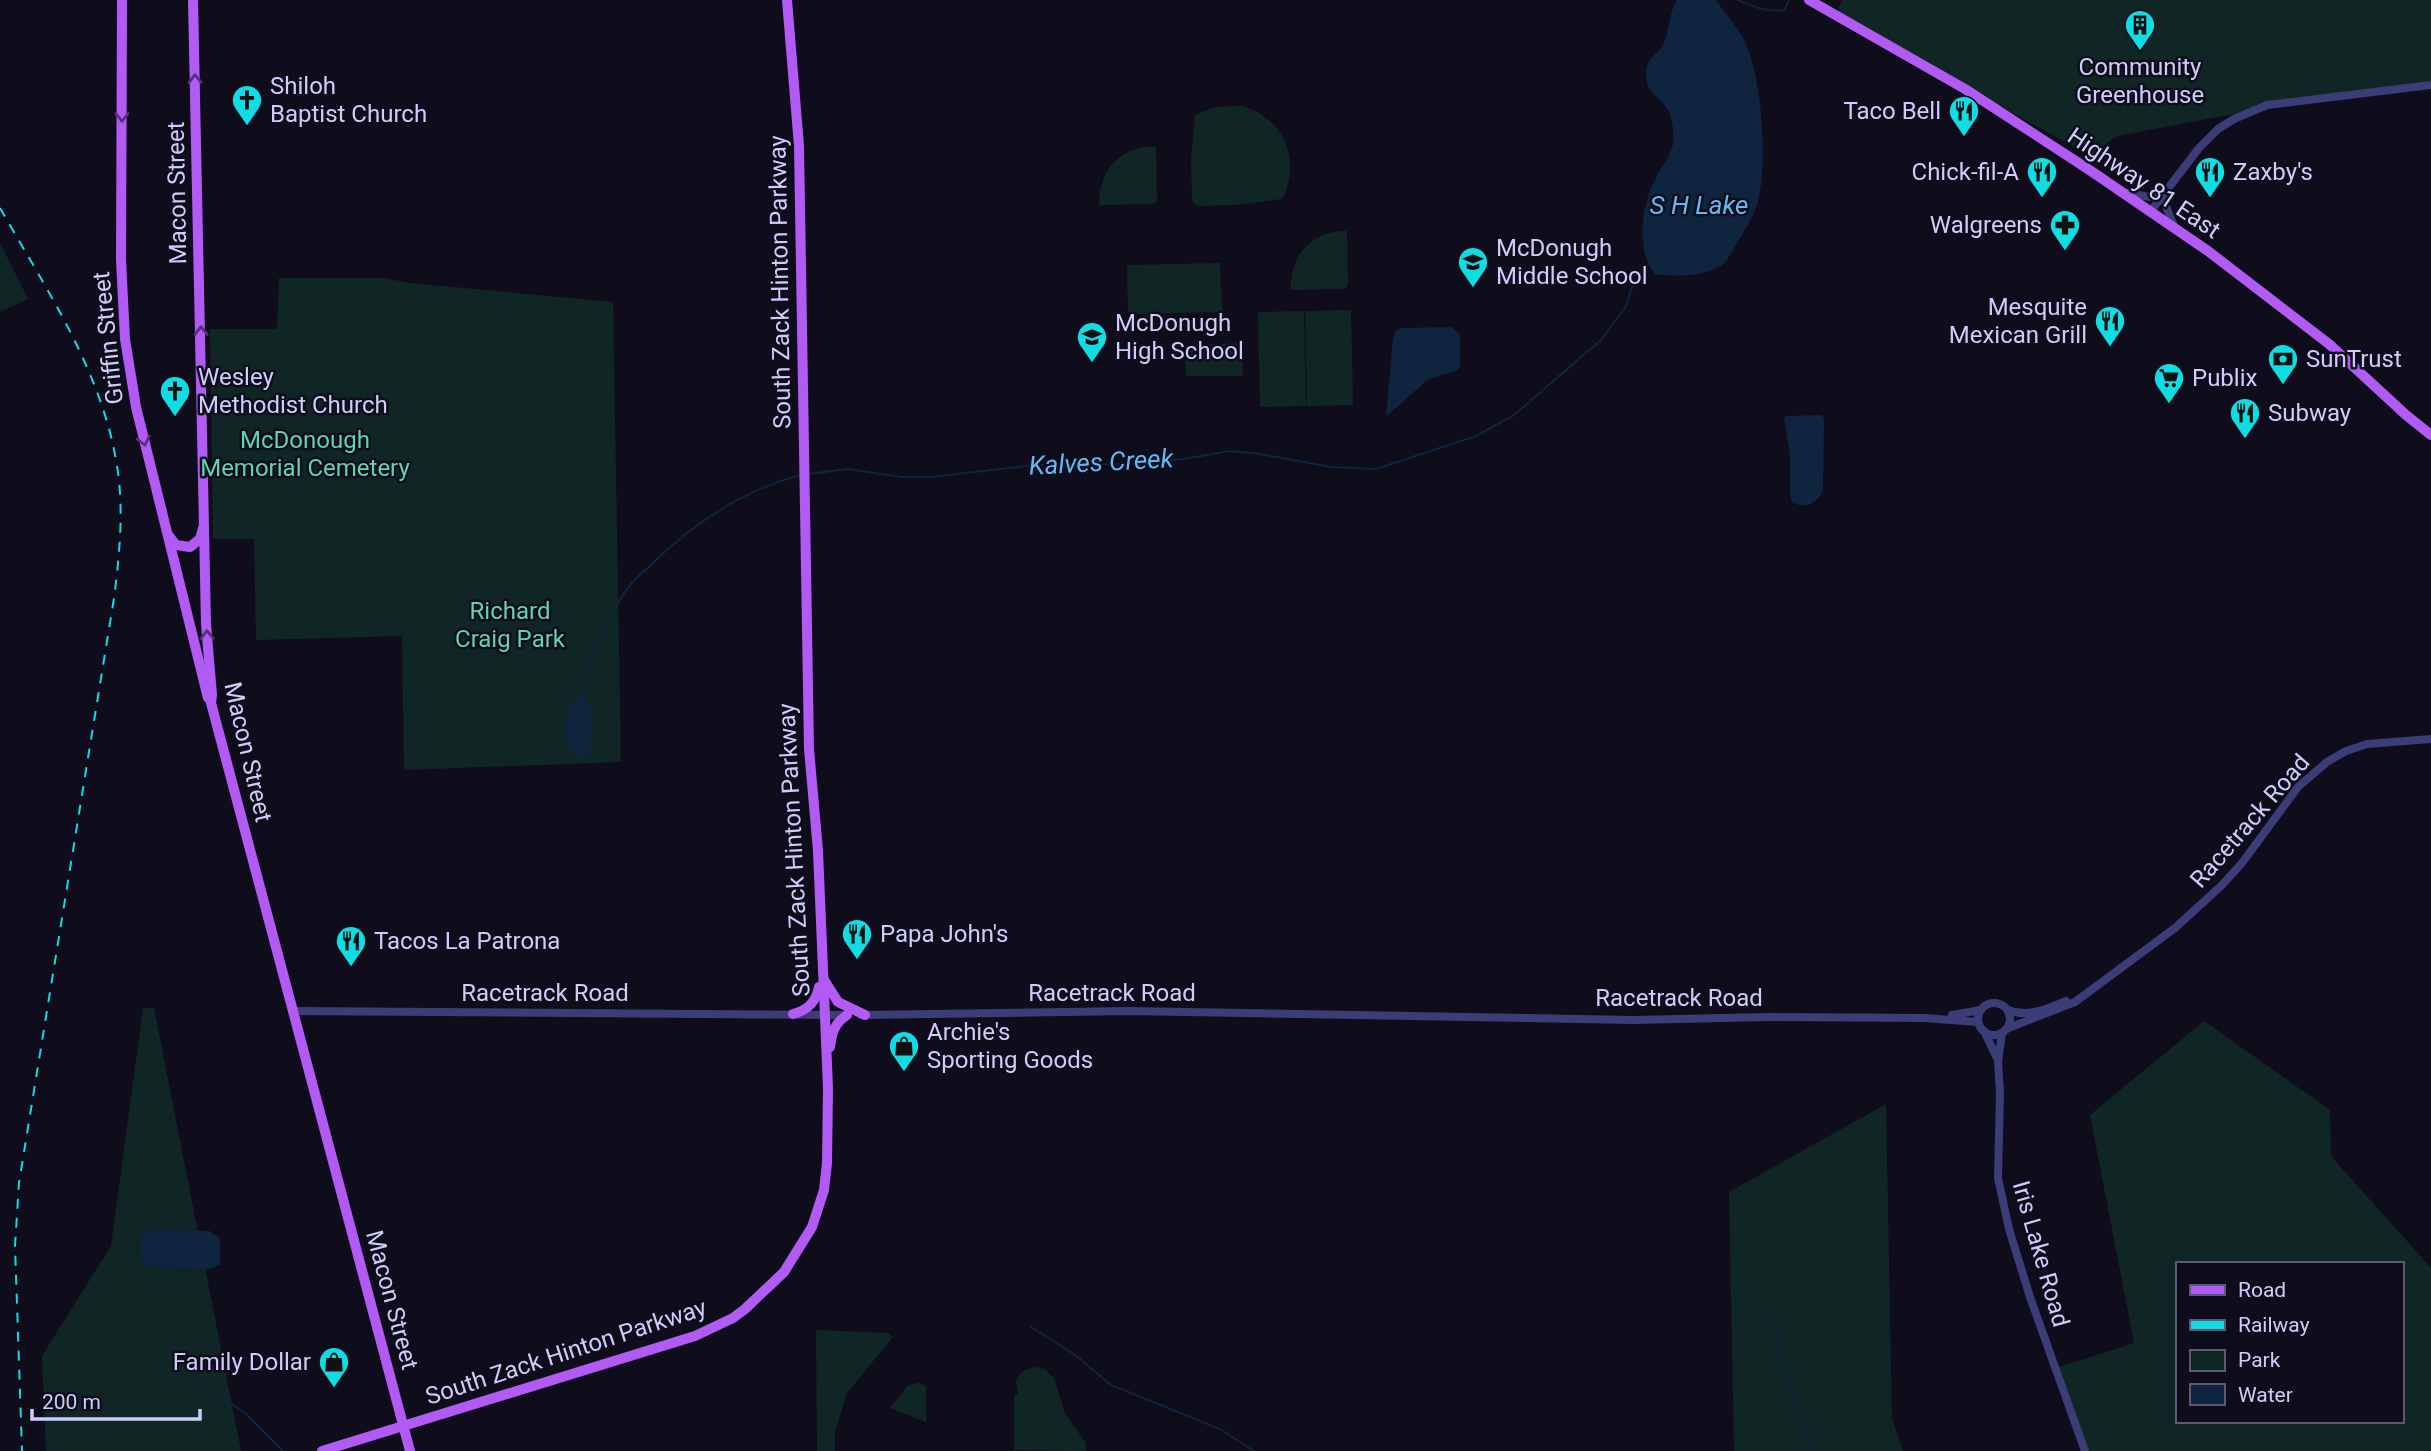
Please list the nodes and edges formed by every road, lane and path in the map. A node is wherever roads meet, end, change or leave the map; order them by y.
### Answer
1 (122, 0) edge
2 (193, 0) edge
3 (787, 0) edge
4 (1810, 0) edge
5 (2431, 85) edge
6 (2117, 189) junction
7 (2167, 189) junction
8 (2150, 212) junction
9 (2178, 231) junction
10 (2431, 435) edge
11 (204, 522) junction
12 (167, 534) junction
13 (211, 703) junction
14 (2431, 739) edge
15 (822, 974) junction
16 (2082, 996) junction
17 (1981, 1010) junction
18 (2008, 1010) junction
19 (292, 1011) junction
20 (793, 1014) junction
21 (847, 1015) junction
22 (865, 1015) junction
23 (823, 1016) junction
24 (1932, 1019) junction
25 (1978, 1022) junction
26 (1984, 1031) junction
27 (2004, 1031) junction
28 (1998, 1060) junction
29 (827, 1067) junction
30 (838, 1106) dead end
31 (827, 1127) junction
32 (404, 1426) junction
33 (322, 1451) edge
34 (410, 1451) edge
35 (2085, 1451) edge

1 -> 12 main road, Griffin Street
11 -> 2 main road, Macon Street
3 - 15 main road, South Zack Hinton Parkway
4 - 6 main road, Highway 81 East
5 - 7 street
6 - 7 street
6 - 8 main road, Highway 81 East
7 - 8 street
7 - 9 street
8 - 9 main road, Highway 81 East
9 - 10 main road, Highway 81 East
11 - 12 main road
13 -> 11 main road, Macon Street
12 - 13 main road, Griffin Street
13 - 19 main road, Macon Street
14 - 16 street, Racetrack Road
15 - 20 main road
15 - 22 main road
15 - 23 main road, South Zack Hinton Parkway
16 - 18 street, Racetrack Road
16 - 27 street, Racetrack Road
17 - 18 street
17 - 24 street, Racetrack Road
17 - 25 street
18 - 27 street
19 - 20 street, Racetrack Road
19 - 32 main road, Macon Street
20 - 23 street, Racetrack Road
21 - 22 street, Racetrack Road
21 - 23 street, Racetrack Road
21 - 29 main road
22 - 24 street, Racetrack Road
23 - 29 main road, South Zack Hinton Parkway
24 - 25 street, Racetrack Road
25 - 26 street
26 - 27 street
26 - 28 street, Iris Lake Road
27 - 28 street, Iris Lake Road
28 - 35 street, Iris Lake Road
29 - 31 main road, South Zack Hinton Parkway
30 - 31 main road
31 - 32 main road, South Zack Hinton Parkway
32 - 33 main road, South Zack Hinton Parkway
32 - 34 main road, Macon Street

